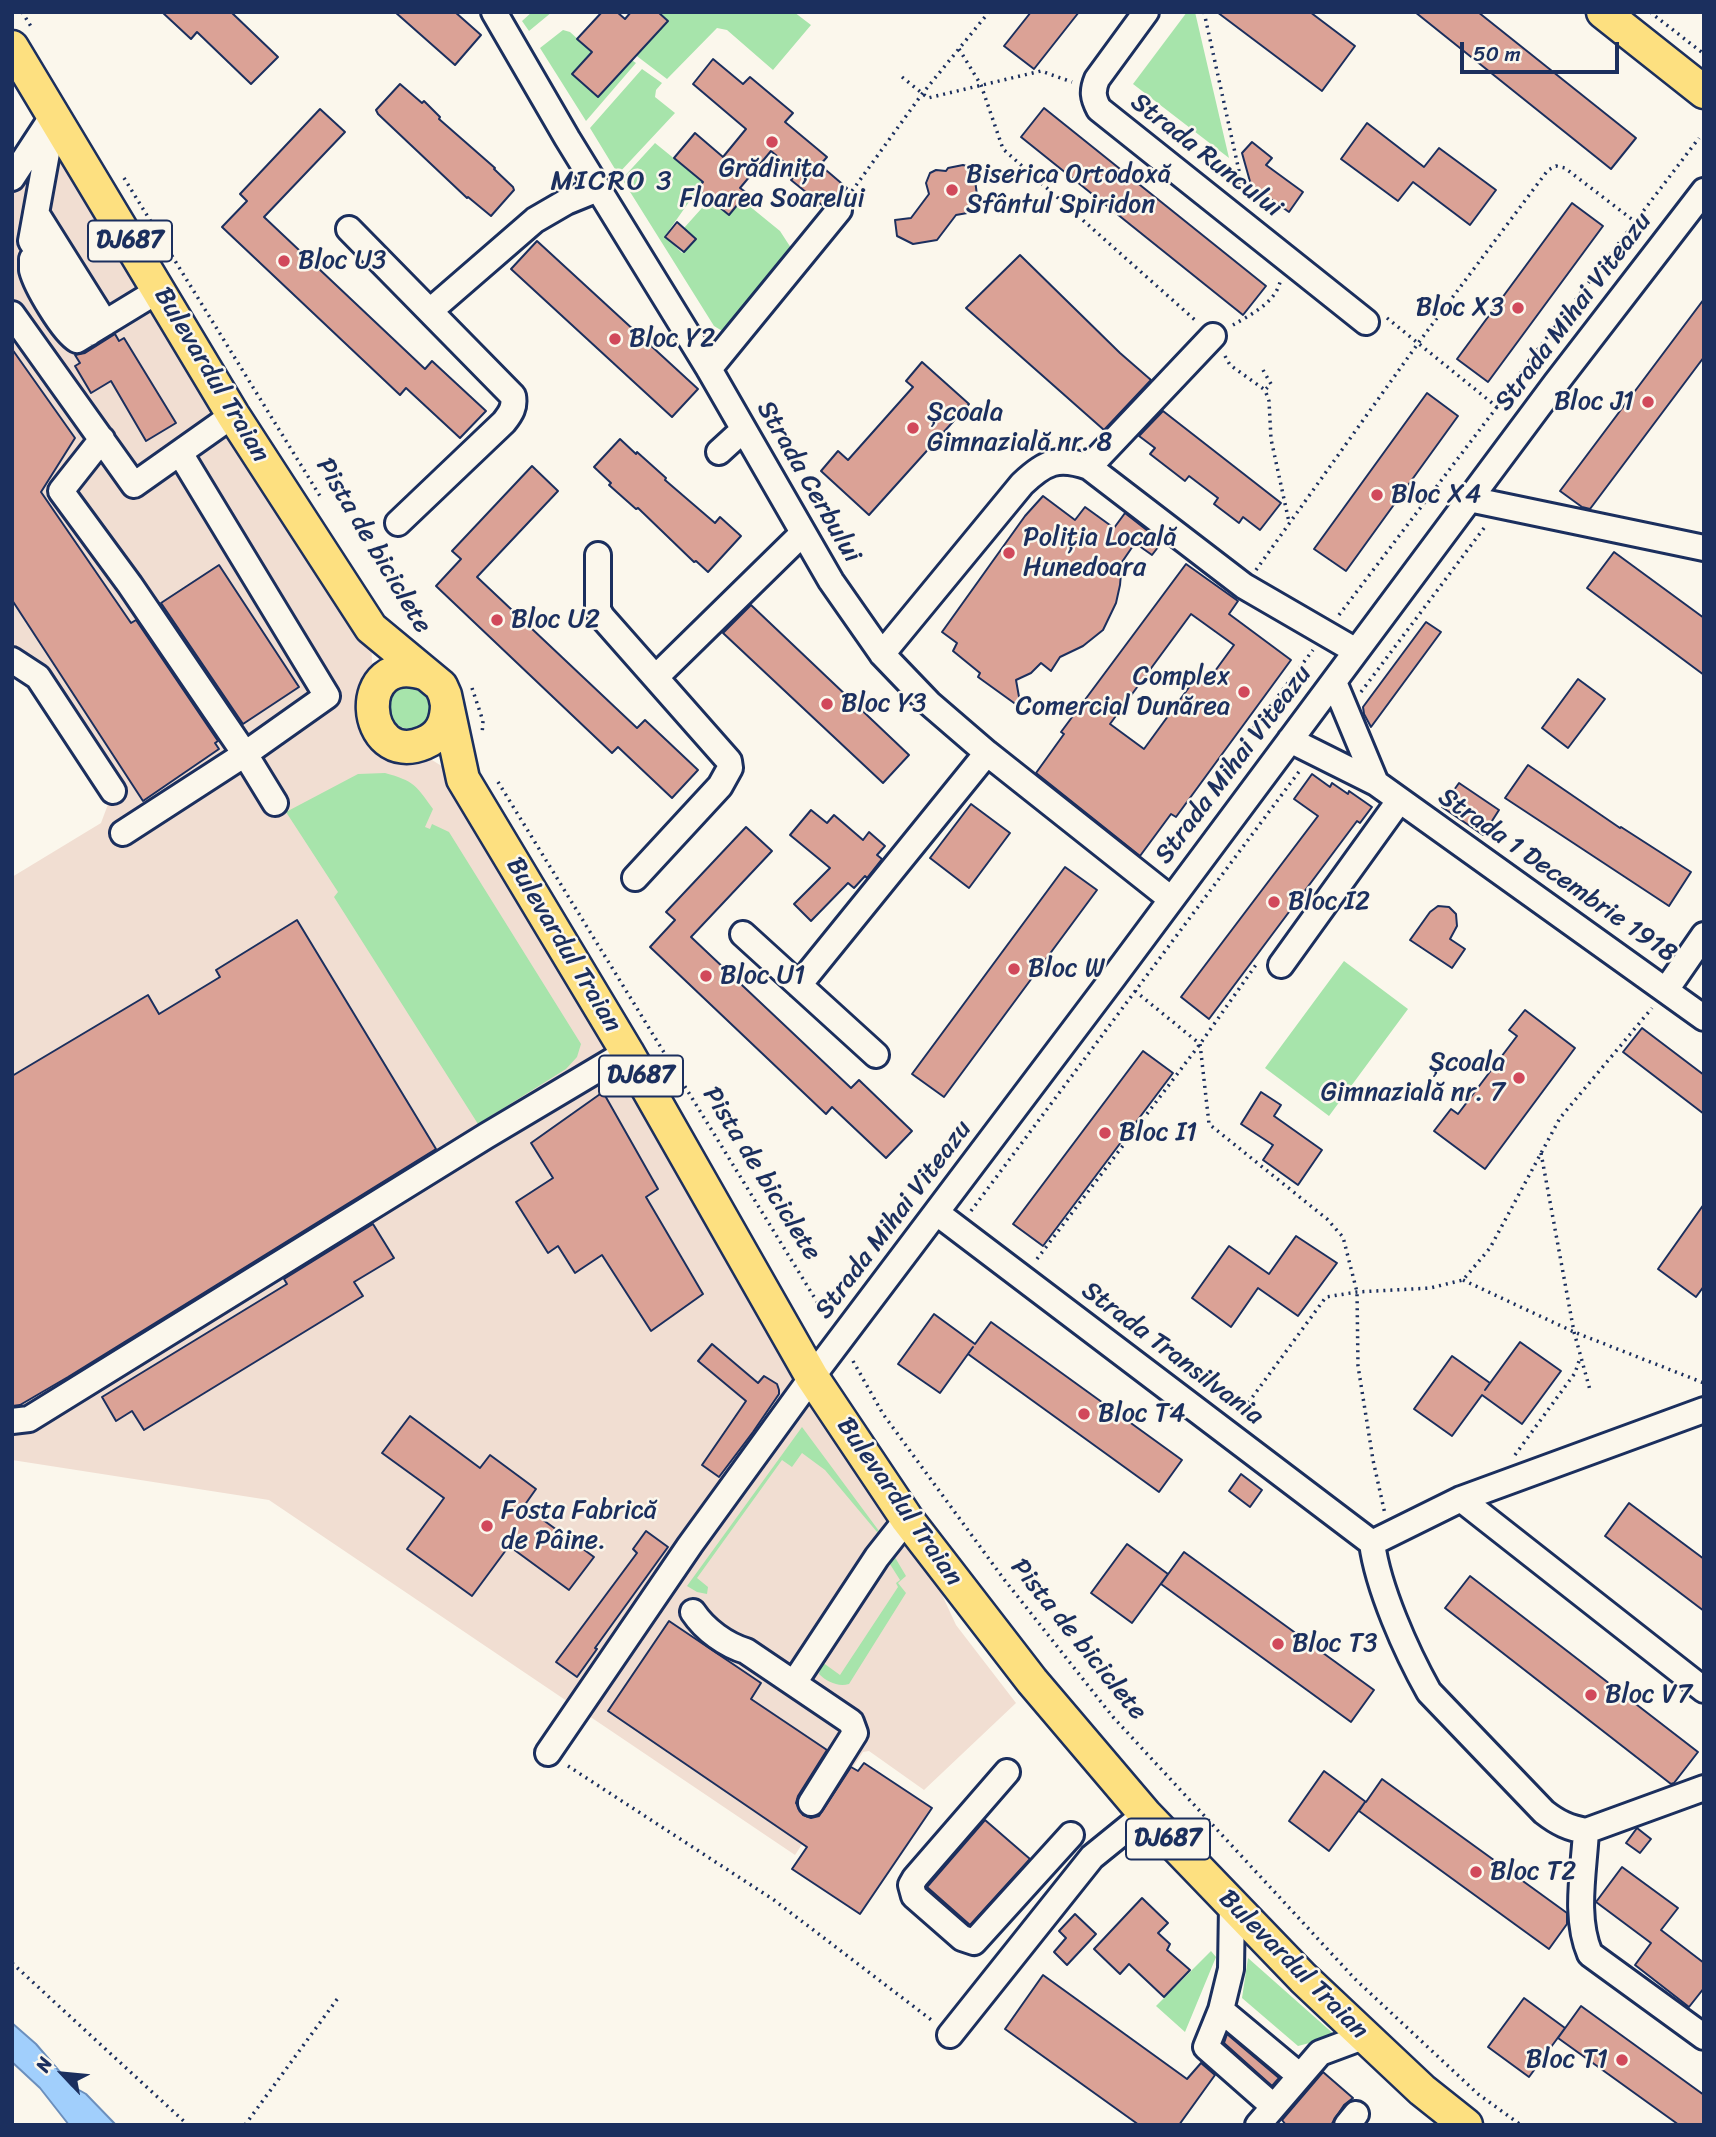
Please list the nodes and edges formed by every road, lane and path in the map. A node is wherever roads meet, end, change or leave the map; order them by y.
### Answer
1 (22, 12) edge
2 (494, 12) edge
3 (989, 12) edge
4 (1146, 12) edge
5 (1204, 12) edge
6 (1603, 12) edge
7 (1650, 12) edge
8 (24, 41) edge
9 (959, 49) junction
10 (1704, 54) edge
11 (902, 77) dead end
12 (981, 85) junction
13 (1093, 88) junction
14 (1704, 92) edge
15 (922, 94) junction
16 (54, 114) junction
17 (1699, 138) dead end
18 (123, 176) dead end
19 (12, 178) edge
20 (598, 189) junction
21 (1704, 191) edge
22 (1223, 206) junction
23 (839, 210) joint
24 (36, 213) junction
25 (1635, 222) junction
26 (349, 229) dead end
27 (1663, 244) junction
28 (1287, 258) junction
29 (159, 290) junction
30 (430, 311) junction
31 (12, 314) edge
32 (1374, 323) joint
33 (97, 328) junction
34 (1213, 336) junction
35 (1419, 342) junction
36 (1529, 361) junction
37 (709, 369) junction
38 (1263, 370) dead end
39 (1556, 383) junction
40 (1265, 390) junction
41 (1497, 407) junction
42 (233, 415) junction
43 (743, 430) junction
44 (102, 439) junction
45 (719, 452) dead end
46 (180, 453) junction
47 (1089, 467) junction
48 (1469, 499) junction
49 (324, 504) dead end
50 (1501, 506) junction
51 (1289, 522) junction
52 (398, 523) dead end
53 (803, 533) junction
54 (1704, 548) edge
55 (598, 555) dead end
56 (1244, 586) junction
57 (371, 628) junction
58 (1326, 632) junction
59 (1356, 651) junction
60 (882, 654) junction
61 (12, 660) edge
62 (426, 674) junction
63 (656, 677) junction
64 (465, 678) dead end
65 (1334, 682) junction
66 (373, 699) junction
67 (447, 704) junction
68 (1347, 711) junction
69 (1253, 729) dead end
70 (482, 738) dead end
71 (1290, 740) junction
72 (409, 746) junction
73 (987, 753) junction
74 (1313, 753) junction
75 (245, 754) junction
76 (478, 776) junction
77 (1376, 783) junction
78 (113, 791) dead end
79 (1399, 801) junction
80 (275, 803) dead end
81 (123, 834) dead end
82 (635, 878) dead end
83 (1171, 899) junction
84 (743, 934) dead end
85 (1704, 935) edge
86 (1284, 961) joint
87 (799, 985) junction
88 (1666, 990) junction
89 (1135, 991) junction
90 (1704, 1018) edge
91 (1200, 1044) junction
92 (627, 1052) junction
93 (876, 1055) dead end
94 (1541, 1153) junction
95 (937, 1213) junction
96 (958, 1229) junction
97 (1023, 1277) junction
98 (1463, 1280) junction
99 (1357, 1292) junction
100 (1574, 1332) junction
101 (841, 1340) junction
102 (1580, 1358) junction
103 (812, 1377) junction
104 (1704, 1382) edge
105 (1590, 1390) dead end
106 (1704, 1410) edge
107 (12, 1421) edge
108 (1227, 1433) junction
109 (1514, 1456) dead end
110 (1461, 1499) junction
111 (906, 1519) junction
112 (1380, 1538) junction
113 (658, 1591) junction
114 (794, 1683) junction
115 (1704, 1690) edge
116 (548, 1753) joint
117 (1007, 1772) dead end
118 (1704, 1788) edge
119 (811, 1802) dead end
120 (1145, 1814) junction
121 (1586, 1831) junction
122 (1071, 1835) dead end
123 (1232, 1905) junction
124 (12, 1963) edge
125 (338, 1998) dead end
126 (1216, 2022) junction
127 (950, 2035) joint
128 (1363, 2036) junction
129 (1704, 2037) edge
130 (1277, 2104) edge
131 (188, 2125) edge
132 (245, 2125) edge
133 (1466, 2125) edge
134 (1521, 2125) edge

1 - 8 path
2 - 20 street, Strada Cerbului
3 - 9 path
4 - 13 street, Strada Runcului
5 - 22 path
6 - 14 main road
7 - 10 path
8 - 16 main road, Bulevardul Traian / DJ687
9 - 12 path
9 - 15 path
11 - 15 path
12 - 13 path
12 - 15 path
12 - 34 path
13 - 22 street, Strada Runcului
15 - 23 path
16 - 19 street
16 - 24 street
16 - 29 main road, Bulevardul Traian / DJ687
17 - 25 path
18 - 49 path, Pista de biciclete
20 - 30 street
20 - 37 street, Strada Cerbului
21 - 27 street, Strada Mihai Viteazu
22 - 28 street, Strada Runcului
23 - 37 street
24 - 33 street
24 - 33 street
25 - 27 path
25 - 35 path
25 - 36 path
26 - 30 street
27 - 39 street, Strada Mihai Viteazu
28 - 32 street, Strada Runcului
28 - 34 path
29 - 33 street
29 - 42 main road, Bulevardul Traian / DJ687
30 - 52 street
31 - 44 street
32 - 35 path
34 - 40 path
34 - 47 street
35 - 41 path
35 - 51 path
36 - 39 path
36 - 41 path
37 - 43 street, Strada Cerbului
38 - 40 path
39 - 48 street, Strada Mihai Viteazu
40 - 51 path
41 - 58 path
42 - 46 street
42 - 57 main road, Bulevardul Traian / DJ687
43 - 45 street
43 - 53 street, Strada Cerbului
44 - 46 street
44 - 75 street
46 - 75 street
47 - 56 street
47 - 60 street
48 - 50 street
48 - 59 street, Strada Mihai Viteazu
50 - 54 street
50 - 68 path
51 - 56 path
53 - 60 street, Strada Cerbului
53 - 63 street
55 - 63 street
56 - 58 street
57 - 62 main road, Bulevardul Traian / DJ687
57 - 66 main road, Bulevardul Traian / DJ687
58 - 59 street
58 - 69 path
59 - 65 street, Strada Mihai Viteazu
60 - 73 street, Strada Cerbului
61 - 78 street
62 - 66 main road
62 - 67 main road, Bulevardul Traian / DJ687
63 - 82 street
64 - 70 path
65 - 68 street
65 - 71 street, Strada Mihai Viteazu
66 - 72 main road, Bulevardul Traian / DJ687
67 - 72 main road
67 - 76 main road, Bulevardul Traian / DJ687
68 - 77 street
71 - 74 street, Strada 1 Decembrie 1918
71 - 83 street, Strada Mihai Viteazu
72 - 76 main road, Bulevardul Traian / DJ687
73 - 83 street, Strada Cerbului
73 - 87 street
74 - 77 street, Strada 1 Decembrie 1918
74 - 89 path
75 - 80 street
75 - 81 street
76 - 92 main road, Bulevardul Traian / DJ687
76 - 101 path, Pista de biciclete
77 - 79 street, Strada 1 Decembrie 1918
79 - 86 street
79 - 88 street, Strada 1 Decembrie 1918
83 - 95 street, Strada Mihai Viteazu
84 - 87 street
85 - 88 street
86 - 91 path
87 - 93 street
88 - 90 street, Strada 1 Decembrie 1918
88 - 94 path
89 - 91 path
89 - 96 path
91 - 97 path
91 - 99 path
92 - 103 main road, Bulevardul Traian / DJ687
92 - 107 street
94 - 98 path
94 - 100 path
95 - 96 street, Strada Transilvania
95 - 101 street, Strada Mihai Viteazu
96 - 97 street, Strada Transilvania
97 - 108 street, Strada Transilvania
98 - 99 path
98 - 100 path
99 - 108 path
99 - 112 path
100 - 102 path
100 - 104 path
101 - 103 street, Strada Mihai Viteazu
101 - 134 path, Pista de biciclete
102 - 105 path
102 - 109 path
103 - 111 main road, Bulevardul Traian / DJ687
103 - 113 street, Strada Mihai Viteazu
106 - 110 street
108 - 112 street, Strada Transilvania
110 - 112 street
110 - 115 street
111 - 114 street
111 - 120 main road, Bulevardul Traian / DJ687
112 - 121 street
113 - 114 street
113 - 116 street, Strada Mihai Viteazu
114 - 119 street
116 - 127 path
117 - 122 street
118 - 121 street
120 - 123 main road, Bulevardul Traian / DJ687
120 - 127 street
121 - 129 street
123 - 126 street
123 - 128 main road, Bulevardul Traian / DJ687
124 - 131 path
125 - 132 path
126 - 130 street
126 - 130 street
128 - 130 street
128 - 133 main road, Bulevardul Traian / DJ687

